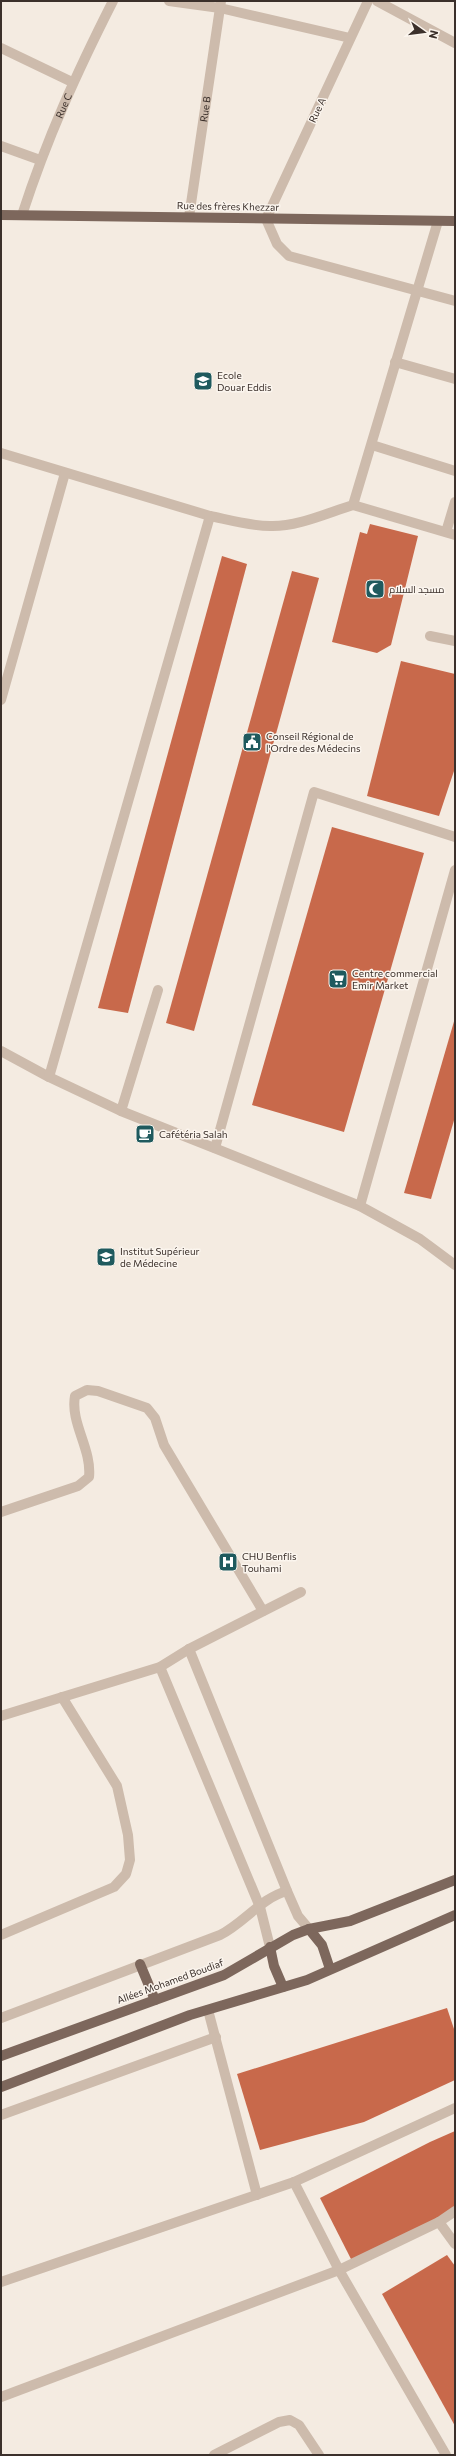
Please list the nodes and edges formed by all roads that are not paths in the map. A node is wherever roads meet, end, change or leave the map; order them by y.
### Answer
1 (113, 1) edge
2 (169, 1) edge
3 (368, 1) edge
4 (377, 1) edge
5 (220, 5) edge
6 (350, 38) junction
7 (455, 43) edge
8 (1, 48) edge
9 (72, 82) junction
10 (1, 146) edge
11 (40, 160) junction
12 (1, 215) edge
13 (22, 215) junction
14 (189, 217) junction
15 (266, 220) junction
16 (455, 220) edge
17 (438, 221) junction
18 (418, 290) junction
19 (455, 301) edge
20 (395, 362) junction
21 (455, 379) edge
22 (372, 445) junction
23 (1, 453) edge
24 (455, 471) edge
25 (65, 473) junction
26 (455, 502) edge
27 (353, 505) junction
28 (210, 516) junction
29 (451, 533) edge
30 (430, 636) dead end
31 (455, 641) edge
32 (1, 700) edge
33 (455, 836) edge
34 (455, 870) edge
35 (158, 990) dead end
36 (1, 1051) edge
37 (49, 1077) junction
38 (121, 1111) junction
39 (215, 1148) junction
40 (360, 1206) junction
41 (455, 1265) edge
42 (1, 1512) edge
43 (301, 1592) dead end
44 (263, 1611) junction
45 (189, 1649) junction
46 (160, 1667) junction
47 (62, 1696) junction
48 (1, 1716) edge
49 (455, 1880) edge
50 (287, 1891) junction
51 (260, 1907) junction
52 (455, 1915) edge
53 (309, 1929) junction
54 (1, 1935) edge
55 (270, 1947) junction
56 (140, 1964) junction
57 (330, 1970) junction
58 (282, 1987) junction
59 (155, 2000) junction
60 (208, 2010) junction
61 (1, 2018) edge
62 (216, 2037) junction
63 (1, 2056) edge
64 (1, 2087) edge
65 (455, 2108) edge
66 (1, 2115) edge
67 (294, 2182) junction
68 (257, 2194) junction
69 (455, 2211) edge
70 (439, 2222) junction
71 (455, 2244) edge
72 (339, 2270) junction
73 (1, 2282) edge
74 (1, 2398) edge
75 (214, 2455) edge
76 (319, 2455) edge
77 (446, 2455) edge

1 - 9 street, Rue C
2 - 5 street
3 - 6 street, Rue A
4 - 7 street
5 - 6 street
5 - 14 street, Rue B
6 - 15 street, Rue A
8 - 9 street
9 - 11 street, Rue C
10 - 11 street
11 - 13 street, Rue C
12 - 13 main road, Rue des frères Khezzar
13 - 14 main road, Rue des frères Khezzar
14 - 15 main road, Rue des frères Khezzar
15 - 17 main road, Rue des frères Khezzar
15 - 18 street
16 - 17 main road, Rue des frères Khezzar
17 - 18 street
18 - 19 street
18 - 20 street
20 - 21 street
20 - 22 street
22 - 24 street
22 - 27 street
23 - 25 street
25 - 28 street
25 - 32 street
26 - 29 street
27 - 28 street
27 - 29 street
28 - 37 street
30 - 31 street
33 - 39 street
34 - 40 street
35 - 38 street
36 - 37 street
37 - 38 street
38 - 39 street
39 - 40 street
40 - 41 street
42 - 44 street
43 - 44 street
44 - 45 street
45 - 46 street
45 - 50 street
46 - 47 street
46 - 51 street
47 - 48 street
47 - 54 street
49 - 53 main road, Allées Mohamed Boudiaf
50 - 51 street
50 - 53 street
51 - 55 street
51 - 56 street
52 - 57 main road
53 - 55 main road, Allées Mohamed Boudiaf
53 - 57 main road
55 - 58 main road
55 - 59 main road, Allées Mohamed Boudiaf
56 - 59 main road
56 - 61 street
57 - 58 main road
58 - 60 main road
59 - 63 main road, Allées Mohamed Boudiaf
60 - 62 street
60 - 64 main road
62 - 66 street
62 - 68 street
65 - 67 street
67 - 68 street
67 - 72 street
68 - 73 street
69 - 70 street
70 - 71 street
70 - 72 street
72 - 74 street
72 - 77 street
75 - 76 street

